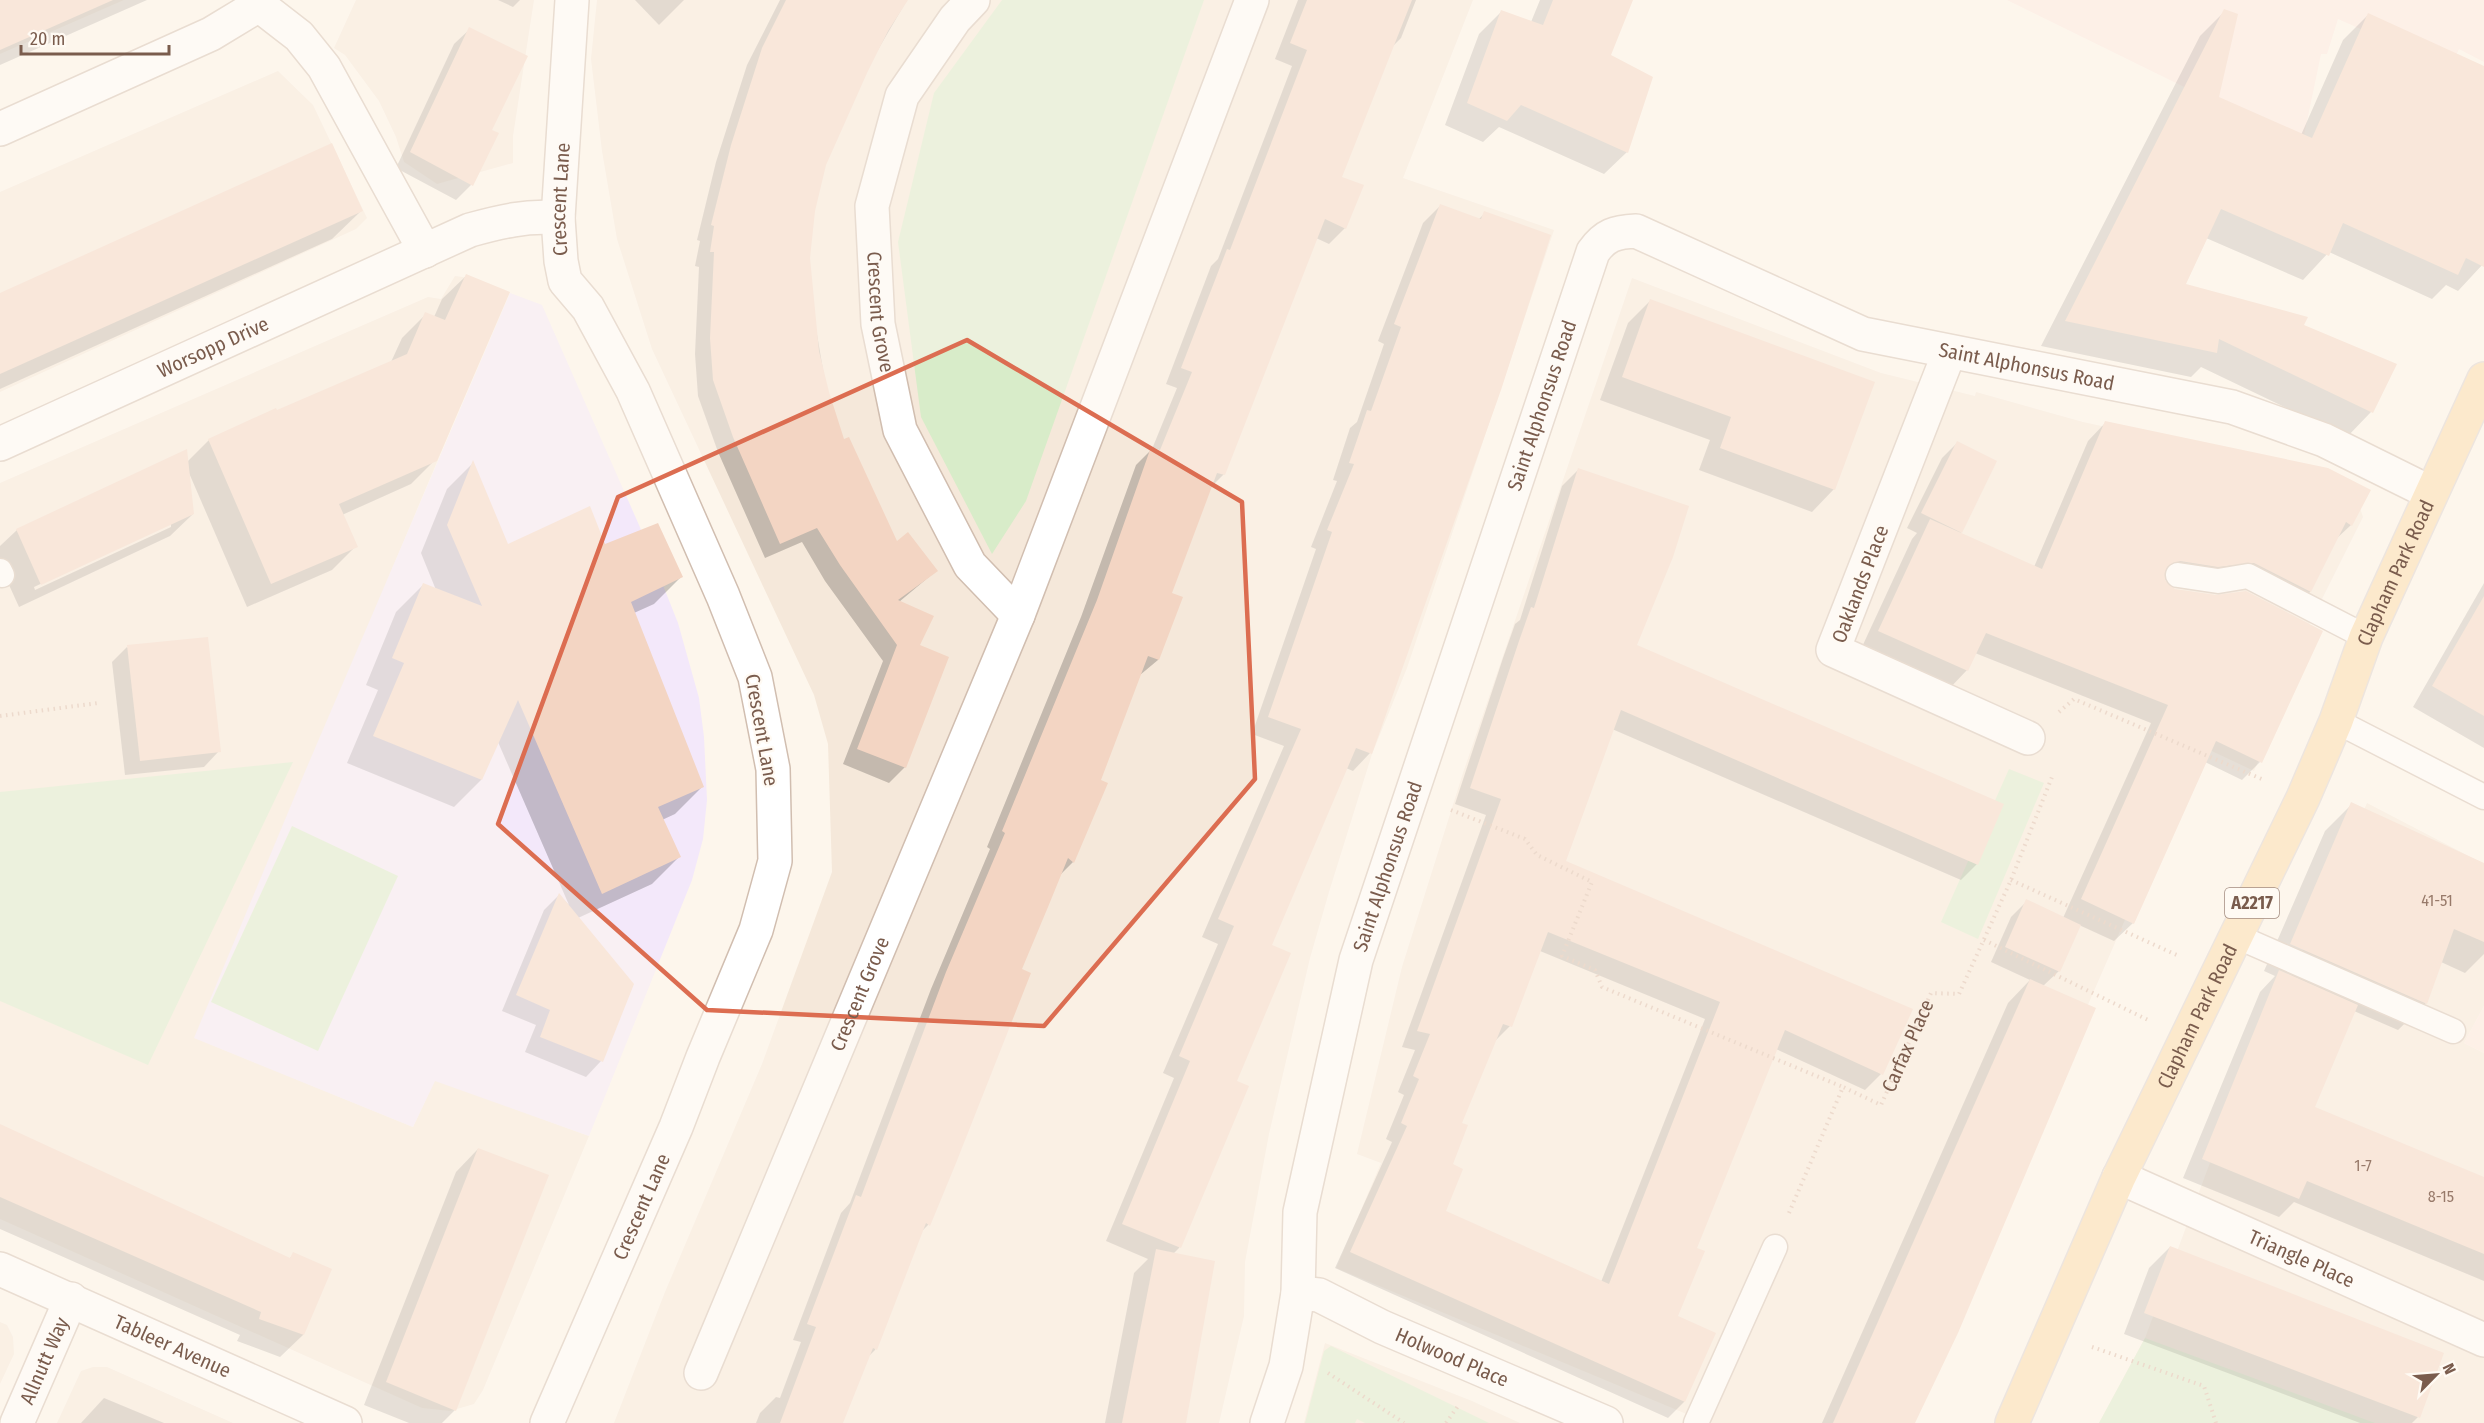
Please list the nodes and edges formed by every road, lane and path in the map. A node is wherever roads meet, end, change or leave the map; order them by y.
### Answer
1 (572, 0) edge
2 (974, 0) edge
3 (1252, 0) edge
4 (260, 3) edge
5 (0, 129) edge
6 (558, 218) junction
7 (425, 251) junction
8 (1949, 353) junction
9 (2484, 379) edge
10 (0, 444) edge
11 (2430, 492) junction
12 (2178, 575) dead end
13 (1018, 615) junction
14 (2366, 637) junction
15 (98, 703) dead end
16 (0, 716) edge
17 (2336, 721) junction
18 (2028, 738) junction
19 (2484, 797) edge
20 (2303, 798) junction
21 (1445, 808) dead end
22 (2011, 880) junction
23 (2236, 936) junction
24 (1984, 940) junction
25 (2218, 973) junction
26 (2453, 1030) dead end
27 (2186, 1038) junction
28 (1843, 1087) junction
29 (2119, 1177) junction
30 (1775, 1246) joint
31 (0, 1269) edge
32 (1298, 1293) junction
33 (71, 1299) junction
34 (2051, 1333) junction
35 (2484, 1340) edge
36 (1322, 1369) dead end
37 (701, 1373) dead end
38 (17, 1423) edge
39 (345, 1423) edge
40 (547, 1423) edge
41 (1268, 1423) edge
42 (1404, 1423) edge
43 (1606, 1423) edge
44 (1696, 1423) edge
45 (2013, 1423) edge
46 (2216, 1423) edge

1 - 6 street, Crescent Lane
2 - 13 street, Crescent Grove
3 - 13 street, Crescent Grove
4 - 5 street
4 - 7 street
6 - 7 street, Worsopp Drive
6 - 40 street, Crescent Lane
7 - 10 street, Worsopp Drive
8 - 11 street, Saint Alphonsus Road
8 - 18 street, Oaklands Place
8 - 32 street, Saint Alphonsus Road
9 - 11 main road, Clapham Park Road / A2217
11 - 14 main road, Clapham Park Road / A2217
12 - 14 lane
13 - 37 street, Crescent Grove
14 - 17 main road, Clapham Park Road / A2217
15 - 16 path
17 - 19 lane
17 - 20 main road, Clapham Park Road / A2217
18 - 20 path
18 - 22 path, Carfax Place
20 - 23 main road, Clapham Park Road / A2217
21 - 28 path
22 - 24 path, Carfax Place
22 - 25 path
23 - 25 main road, Clapham Park Road / A2217
23 - 26 lane
24 - 27 path
24 - 28 path, Carfax Place
25 - 27 main road, Clapham Park Road / A2217
27 - 29 main road, Clapham Park Road / A2217
28 - 30 path
29 - 34 main road, Clapham Park Road / A2217
29 - 35 street, Triangle Place
30 - 44 lane
31 - 33 street, Tableer Avenue
32 - 41 street, Saint Alphonsus Road
32 - 43 street, Holwood Place
33 - 38 street, Allnutt Way
33 - 39 street, Tableer Avenue
34 - 45 main road, Clapham Park Road / A2217
34 - 46 path
36 - 42 path

